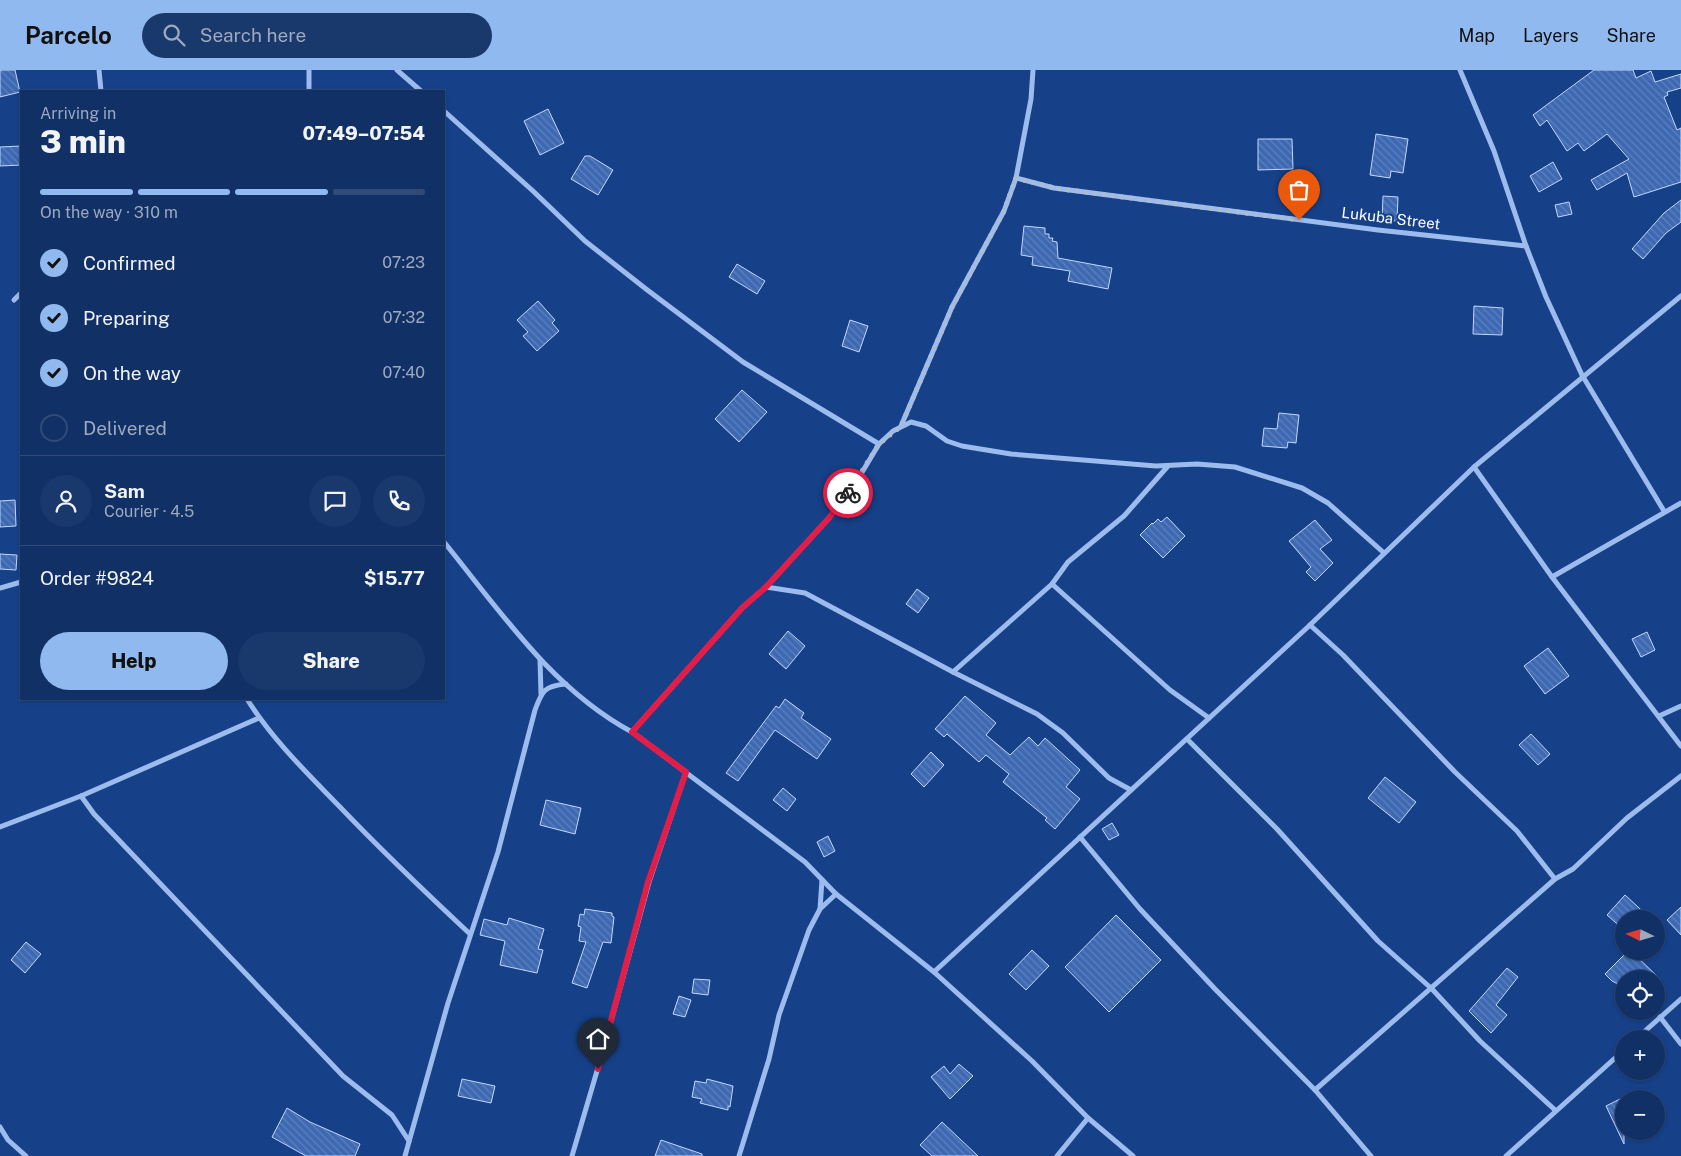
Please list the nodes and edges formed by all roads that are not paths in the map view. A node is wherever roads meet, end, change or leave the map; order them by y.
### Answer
1 (99, 70) edge
2 (309, 70) edge
3 (397, 70) edge
4 (1033, 70) edge
5 (1460, 70) edge
6 (101, 90) edge
7 (309, 90) edge
8 (420, 90) edge
9 (445, 112) edge
10 (1016, 178) junction
11 (1526, 246) junction
12 (20, 294) edge
13 (1681, 296) edge
14 (14, 300) dead end
15 (1582, 376) junction
16 (901, 426) junction
17 (879, 444) junction
18 (1168, 465) junction
19 (1474, 467) junction
20 (1681, 503) edge
21 (1664, 512) junction
22 (445, 543) edge
23 (1384, 553) junction
24 (1552, 577) junction
25 (20, 582) edge
26 (1052, 584) junction
27 (766, 587) junction
28 (0, 588) edge
29 (1310, 624) junction
30 (540, 660) junction
31 (953, 672) junction
32 (566, 684) junction
33 (541, 694) junction
34 (247, 700) edge
35 (1681, 706) edge
36 (1659, 716) junction
37 (259, 718) junction
38 (1209, 718) junction
39 (632, 732) junction
40 (1187, 739) junction
41 (1681, 746) edge
42 (686, 772) junction
43 (1681, 776) edge
44 (1131, 790) junction
45 (81, 796) junction
46 (0, 827) edge
47 (1080, 837) junction
48 (1555, 879) junction
49 (822, 880) junction
50 (836, 894) junction
51 (820, 910) junction
52 (470, 934) junction
53 (934, 972) junction
54 (1432, 989) junction
55 (1681, 1000) edge
56 (1665, 1013) edge
57 (1657, 1020) edge
58 (1662, 1020) edge
59 (1646, 1030) edge
60 (1681, 1044) edge
61 (1615, 1058) edge
62 (1315, 1090) junction
63 (1556, 1110) junction
64 (1088, 1118) junction
65 (0, 1128) edge
66 (409, 1141) junction
67 (26, 1156) edge
68 (405, 1156) edge
69 (572, 1156) edge
70 (739, 1156) edge
71 (1056, 1156) edge
72 (1133, 1156) edge
73 (1371, 1156) edge
74 (1506, 1156) edge

1 - 6 street
2 - 7 street
3 - 8 street
4 - 10 street
5 - 11 street
9 - 17 street
10 - 11 street, Lukuba Street
10 - 16 street
11 - 15 street
12 - 14 street
13 - 15 street
15 - 19 street
15 - 21 street
16 - 17 street
16 - 18 street
17 - 27 street
18 - 23 street
18 - 26 street
19 - 23 street
19 - 24 street
20 - 21 street
21 - 24 street
22 - 30 street
23 - 29 street
24 - 36 street
25 - 28 street
26 - 31 street
26 - 38 street
27 - 31 street
27 - 39 street
29 - 38 street
29 - 48 street
30 - 32 street
30 - 33 street
31 - 44 street
32 - 33 street
32 - 39 street
33 - 52 street
34 - 37 street
35 - 36 street
36 - 41 street
37 - 45 street
37 - 52 street
38 - 40 street
39 - 42 street
40 - 44 street
40 - 54 street
42 - 49 street
42 - 69 street
43 - 48 street
44 - 47 street
45 - 46 street
45 - 66 street
47 - 53 street
47 - 62 street
48 - 54 street
49 - 50 street
49 - 51 street
50 - 51 street
50 - 53 street
51 - 70 street
52 - 66 street
53 - 64 street
54 - 62 street
54 - 63 street
55 - 56 street
57 - 59 street
58 - 60 street
61 - 63 street
62 - 73 street
63 - 74 street
64 - 71 street
64 - 72 street
65 - 67 street
66 - 68 street

